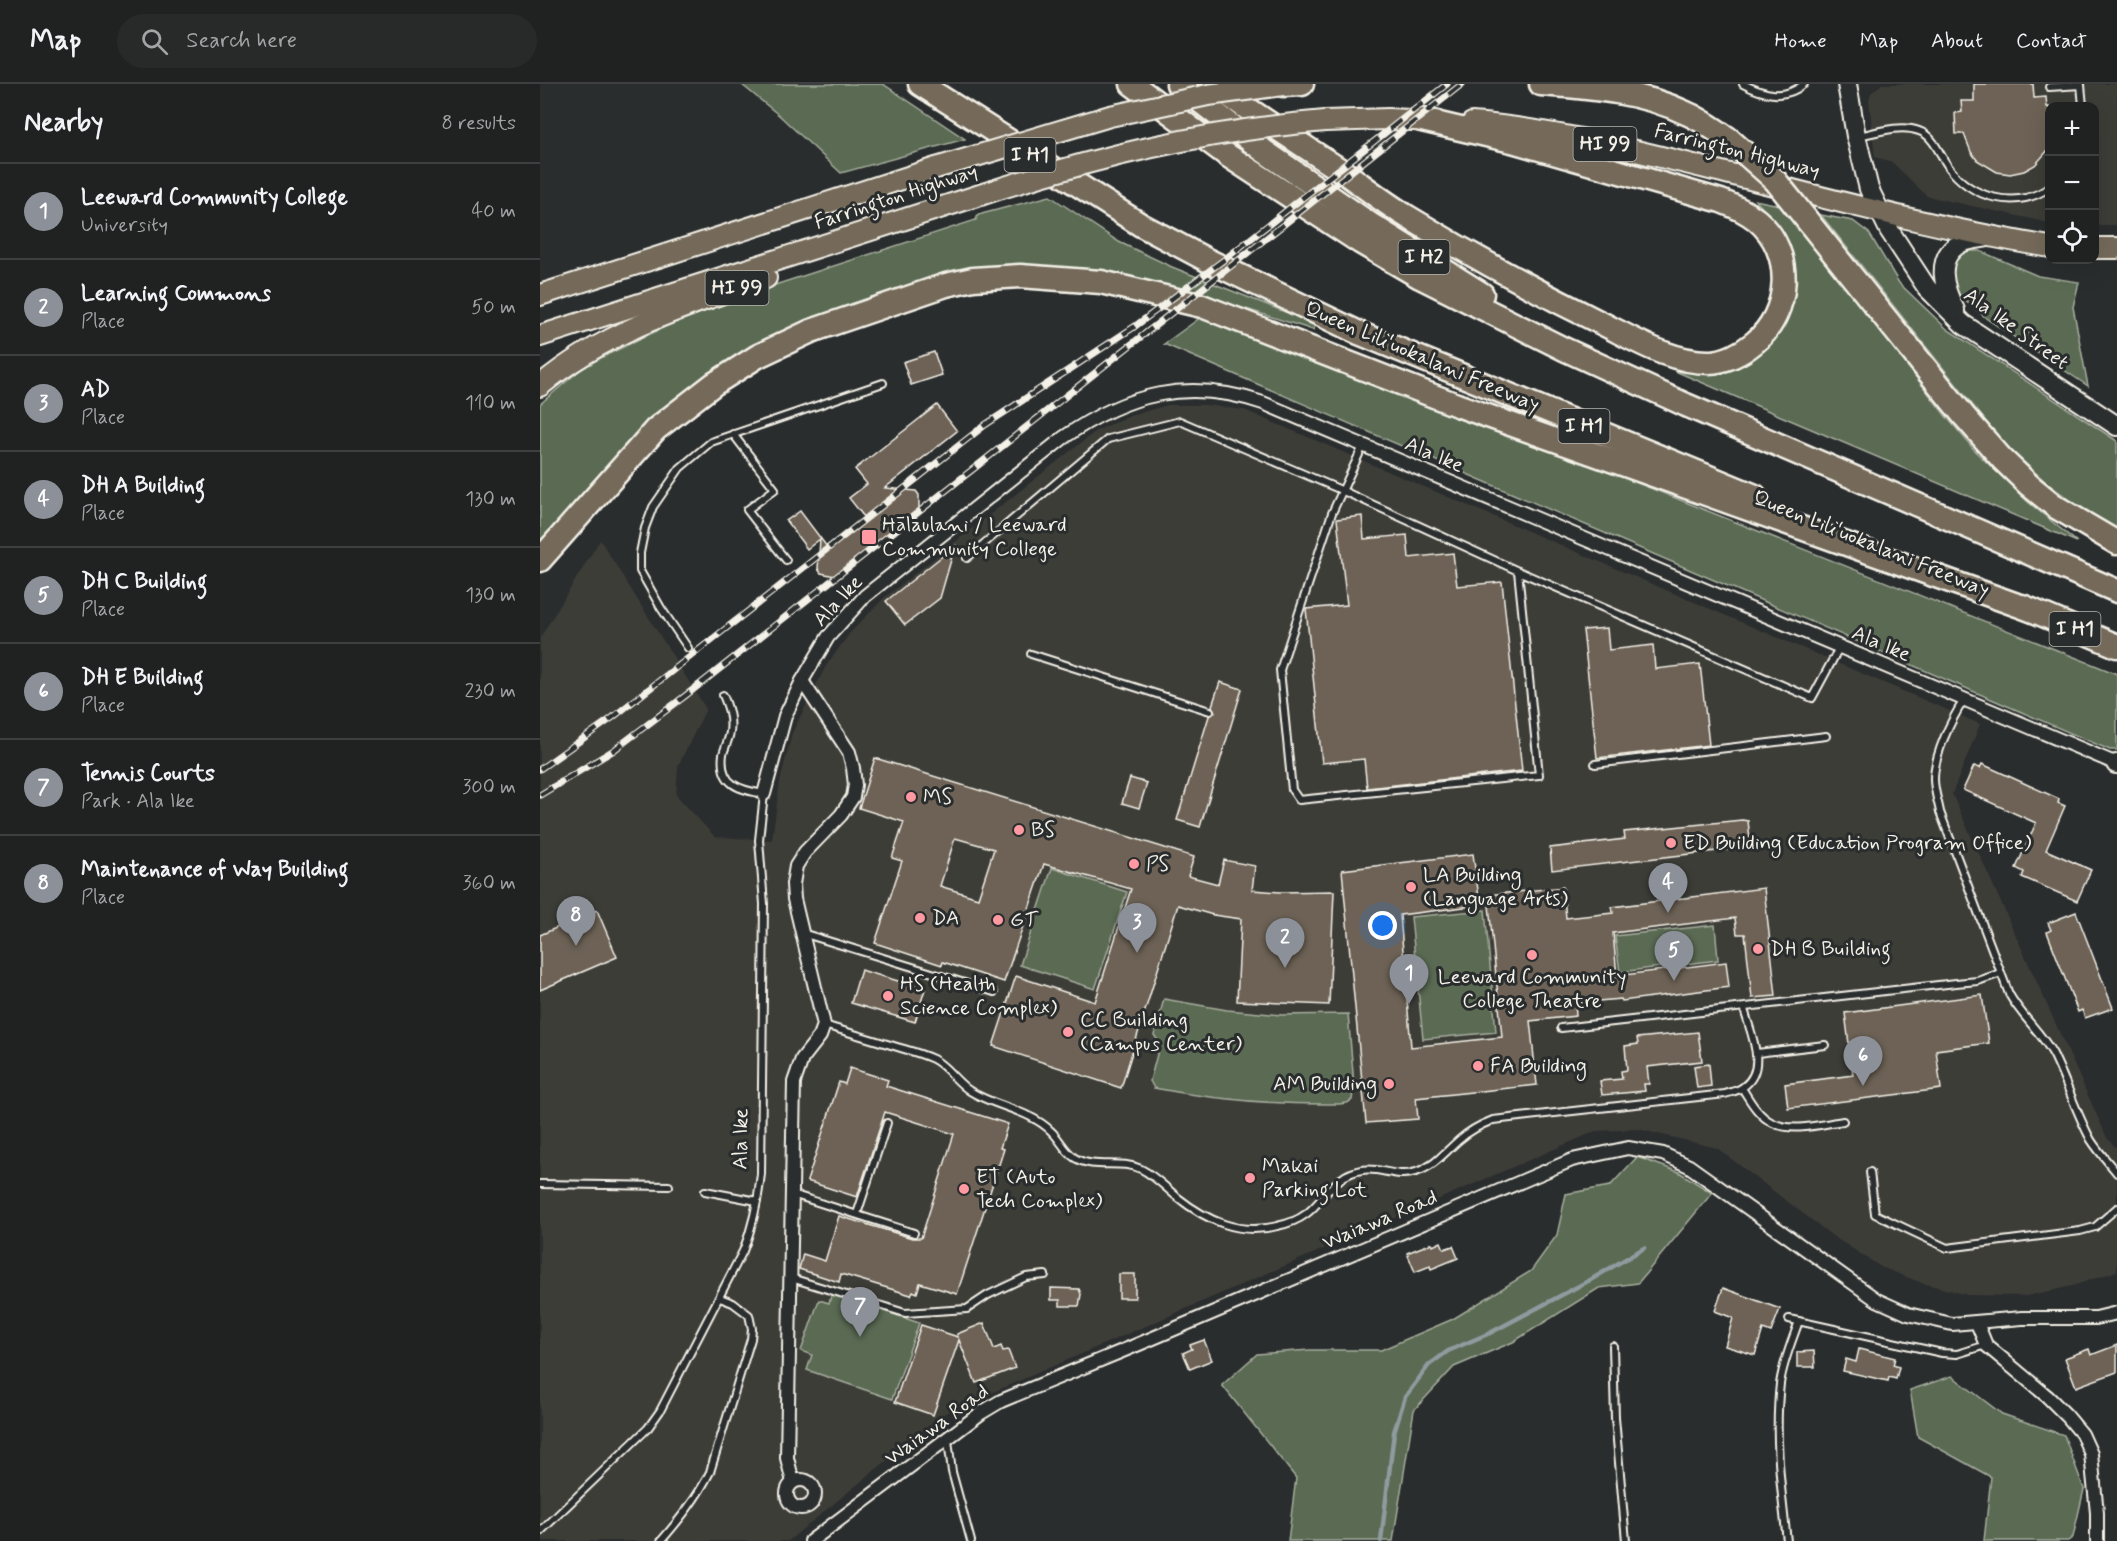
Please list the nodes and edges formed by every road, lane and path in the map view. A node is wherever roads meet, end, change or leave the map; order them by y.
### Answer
1 (920, 84) edge
2 (941, 84) edge
3 (1132, 84) edge
4 (1178, 84) edge
5 (1213, 84) edge
6 (1220, 84) edge
7 (1293, 84) edge
8 (1541, 84) edge
9 (1743, 84) edge
10 (1804, 84) edge
11 (1847, 84) edge
12 (2049, 87) dead end
13 (2082, 102) edge
14 (1249, 111) junction
15 (1422, 120) junction
16 (1856, 136) junction
17 (2045, 190) edge
18 (944, 207) junction
19 (1878, 211) junction
20 (1142, 225) junction
21 (1988, 237) junction
22 (2045, 246) edge
23 (2099, 248) edge
24 (2117, 248) edge
25 (540, 295) edge
26 (1964, 324) junction
27 (540, 336) edge
28 (883, 383) dead end
29 (540, 386) edge
30 (1686, 405) junction
31 (2117, 426) edge
32 (733, 434) junction
33 (1363, 446) junction
34 (614, 474) junction
35 (1341, 490) junction
36 (2117, 543) edge
37 (967, 558) dead end
38 (540, 560) edge
39 (786, 560) dead end
40 (1518, 571) junction
41 (540, 576) edge
42 (2117, 591) edge
43 (2034, 611) junction
44 (2117, 646) edge
45 (688, 648) dead end
46 (1839, 648) junction
47 (1032, 654) dead end
48 (802, 681) junction
49 (723, 695) dead end
50 (1964, 700) junction
51 (1210, 711) dead end
52 (1826, 736) dead end
53 (1595, 764) dead end
54 (2117, 764) edge
55 (764, 794) junction
56 (802, 933) junction
57 (2001, 973) junction
58 (994, 992) dead end
59 (1744, 1008) junction
60 (824, 1025) junction
61 (1561, 1028) dead end
62 (1826, 1045) dead end
63 (1757, 1053) junction
64 (1742, 1088) junction
65 (1843, 1121) dead end
66 (887, 1123) dead end
67 (1870, 1172) dead end
68 (2117, 1173) edge
69 (540, 1184) edge
70 (669, 1186) dead end
71 (705, 1191) dead end
72 (792, 1194) junction
73 (758, 1201) junction
74 (2117, 1208) edge
75 (857, 1214) junction
76 (914, 1233) dead end
77 (1045, 1275) dead end
78 (791, 1278) junction
79 (720, 1298) junction
80 (2117, 1313) edge
81 (1789, 1319) dead end
82 (1798, 1321) junction
83 (1977, 1323) junction
84 (1986, 1345) junction
85 (1613, 1346) dead end
86 (948, 1440) junction
87 (793, 1482) dead end
88 (540, 1532) edge
89 (660, 1541) edge
90 (811, 1541) edge
91 (971, 1541) edge
92 (1626, 1541) edge
93 (1787, 1541) edge
94 (2097, 1541) edge

1 - 20 highway, Queen Liliʻuokalani Freeway / I H1
2 - 20 highway
3 - 30 highway, I H1
4 - 30 highway, I H2
5 - 14 highway
6 - 14 highway
7 - 25 main road, Farrington Highway / HI 99, bridge
8 - 36 highway, bridge
9 - 10 lane
11 - 16 street, Ala Ike Street
12 - 13 lane
14 - 15 highway
15 - 18 main road, Farrington Highway / HI 99, bridge
15 - 19 main road, Farrington Highway / HI 99
16 - 17 lane
16 - 19 street, Ala Ike Street
18 - 27 main road, Farrington Highway
18 - 29 main road, HI 99
19 - 21 main road, Farrington Highway / HI 99
19 - 26 street, Ala Ike Street
20 - 43 highway, Queen Liliʻuokalani Freeway / I H1
21 - 22 main road, Farrington Highway / HI 99
21 - 26 street
23 - 24 main road
26 - 31 street, Ala Ike Street
28 - 32 lane
30 - 42 highway, I H1
32 - 39 lane
32 - 45 lane
33 - 35 lane
33 - 46 street, Ala Ike
33 - 48 street, Ala Ike
34 - 38 highway
34 - 41 highway
34 - 43 highway
35 - 37 lane
35 - 40 lane
35 - 40 lane
40 - 46 lane
43 - 44 highway, Queen Liliʻuokalani Freeway / I H1
46 - 50 street, Ala Ike
47 - 51 lane
48 - 55 street, Ala Ike
48 - 56 street
49 - 55 lane
50 - 54 street, Ala Ike
50 - 57 lane
52 - 53 lane
55 - 73 lane, Ala Ike
56 - 58 lane
56 - 60 street
57 - 59 lane
57 - 68 lane
59 - 61 lane
59 - 63 lane
60 - 64 lane
60 - 72 street
62 - 63 lane
63 - 64 lane
64 - 65 lane
66 - 75 lane
67 - 74 lane
69 - 70 lane
71 - 73 lane
72 - 75 lane
72 - 78 street
73 - 79 lane, Ala Ike
75 - 76 lane
77 - 78 lane
78 - 87 street
79 - 88 lane, Ala Ike
79 - 89 lane
80 - 83 street, Waiawa Road
81 - 82 lane
82 - 84 lane
82 - 93 lane
83 - 84 street
83 - 86 street, Waiawa Road
84 - 94 street
85 - 92 lane
86 - 90 street, Waiawa Road
86 - 91 lane

